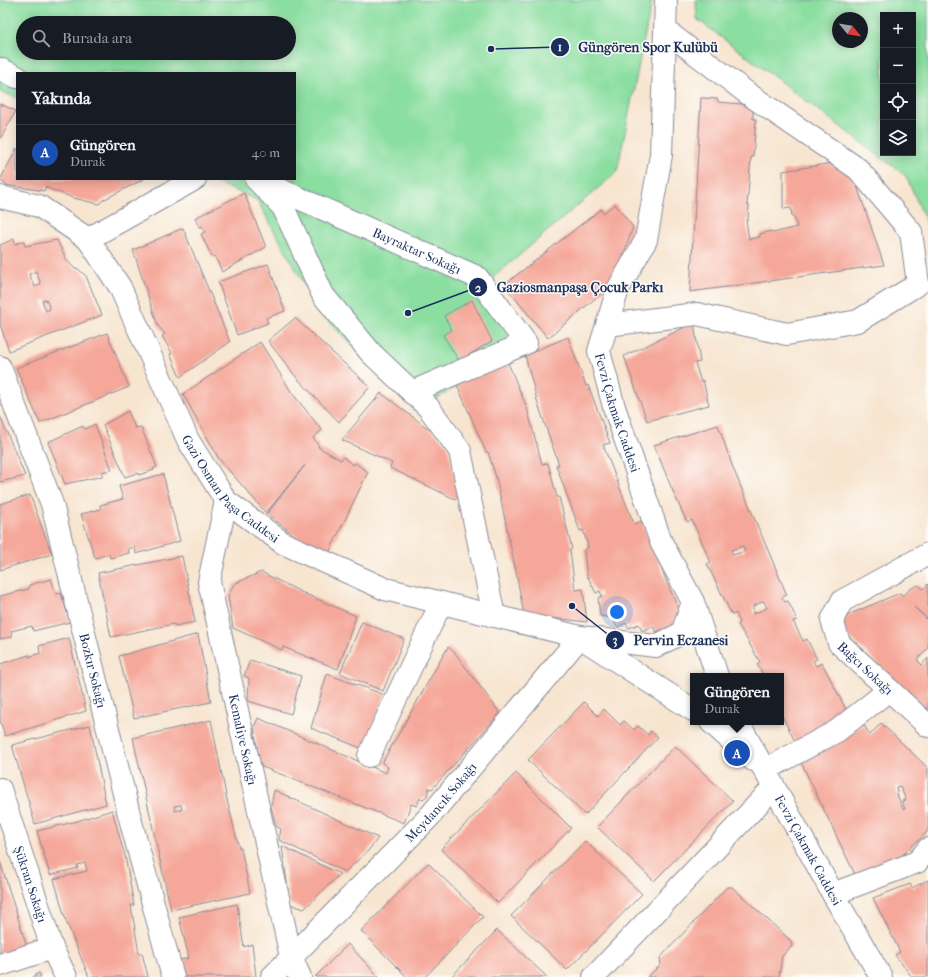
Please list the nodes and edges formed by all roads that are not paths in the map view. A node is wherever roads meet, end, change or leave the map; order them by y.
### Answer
1 (666, 0) edge
2 (665, 30) junction
3 (0, 69) edge
4 (16, 77) edge
5 (193, 180) edge
6 (257, 180) edge
7 (258, 180) edge
8 (0, 197) edge
9 (88, 239) junction
10 (607, 325) junction
11 (0, 367) edge
12 (412, 392) junction
13 (226, 501) junction
14 (928, 554) edge
15 (693, 602) junction
16 (441, 603) junction
17 (494, 616) junction
18 (580, 637) junction
19 (716, 673) edge
20 (889, 690) junction
21 (690, 708) edge
22 (714, 725) edge
23 (740, 725) edge
24 (928, 726) edge
25 (369, 756) dead end
26 (769, 778) junction
27 (0, 790) edge
28 (928, 849) edge
29 (833, 894) junction
30 (52, 948) junction
31 (291, 958) junction
32 (0, 966) edge
33 (66, 977) edge
34 (173, 977) edge
35 (272, 977) edge
36 (300, 977) edge
37 (594, 977) edge
38 (881, 977) edge

1 - 2 street, Fevzi Çakmak Caddesi
2 - 10 street, Fevzi Çakmak Caddesi
2 - 10 street
3 - 4 street
5 - 9 street
6 - 12 street
7 - 12 street, Bayraktar Sokağı
8 - 9 street, Gazi Osman Paşa Caddesi
9 - 13 street, Gazi Osman Paşa Caddesi
10 - 15 street, Fevzi Çakmak Caddesi
11 - 34 street, Bozkır Sokağı
12 - 17 street
13 - 16 street, Gazi Osman Paşa Caddesi
13 - 31 street, Kemaliye Sokağı
14 - 20 street, Bağcı Sokağı
15 - 18 street
15 - 19 street, Fevzi Çakmak Caddesi
16 - 17 street, Gazi Osman Paşa Caddesi
16 - 25 street
17 - 18 street, Gazi Osman Paşa Caddesi
18 - 21 street
18 - 31 street, Meydancık Sokağı
20 - 24 street, Bağcı Sokağı
20 - 26 street
22 - 26 street
23 - 26 street, Fevzi Çakmak Caddesi
26 - 29 street, Fevzi Çakmak Caddesi
26 - 37 street
27 - 30 street, Şükran Sokağı
28 - 29 street
29 - 38 street, Fevzi Çakmak Caddesi
30 - 32 street
30 - 33 street, Şükran Sokağı
31 - 35 street
31 - 36 street, Kemaliye Sokağı

